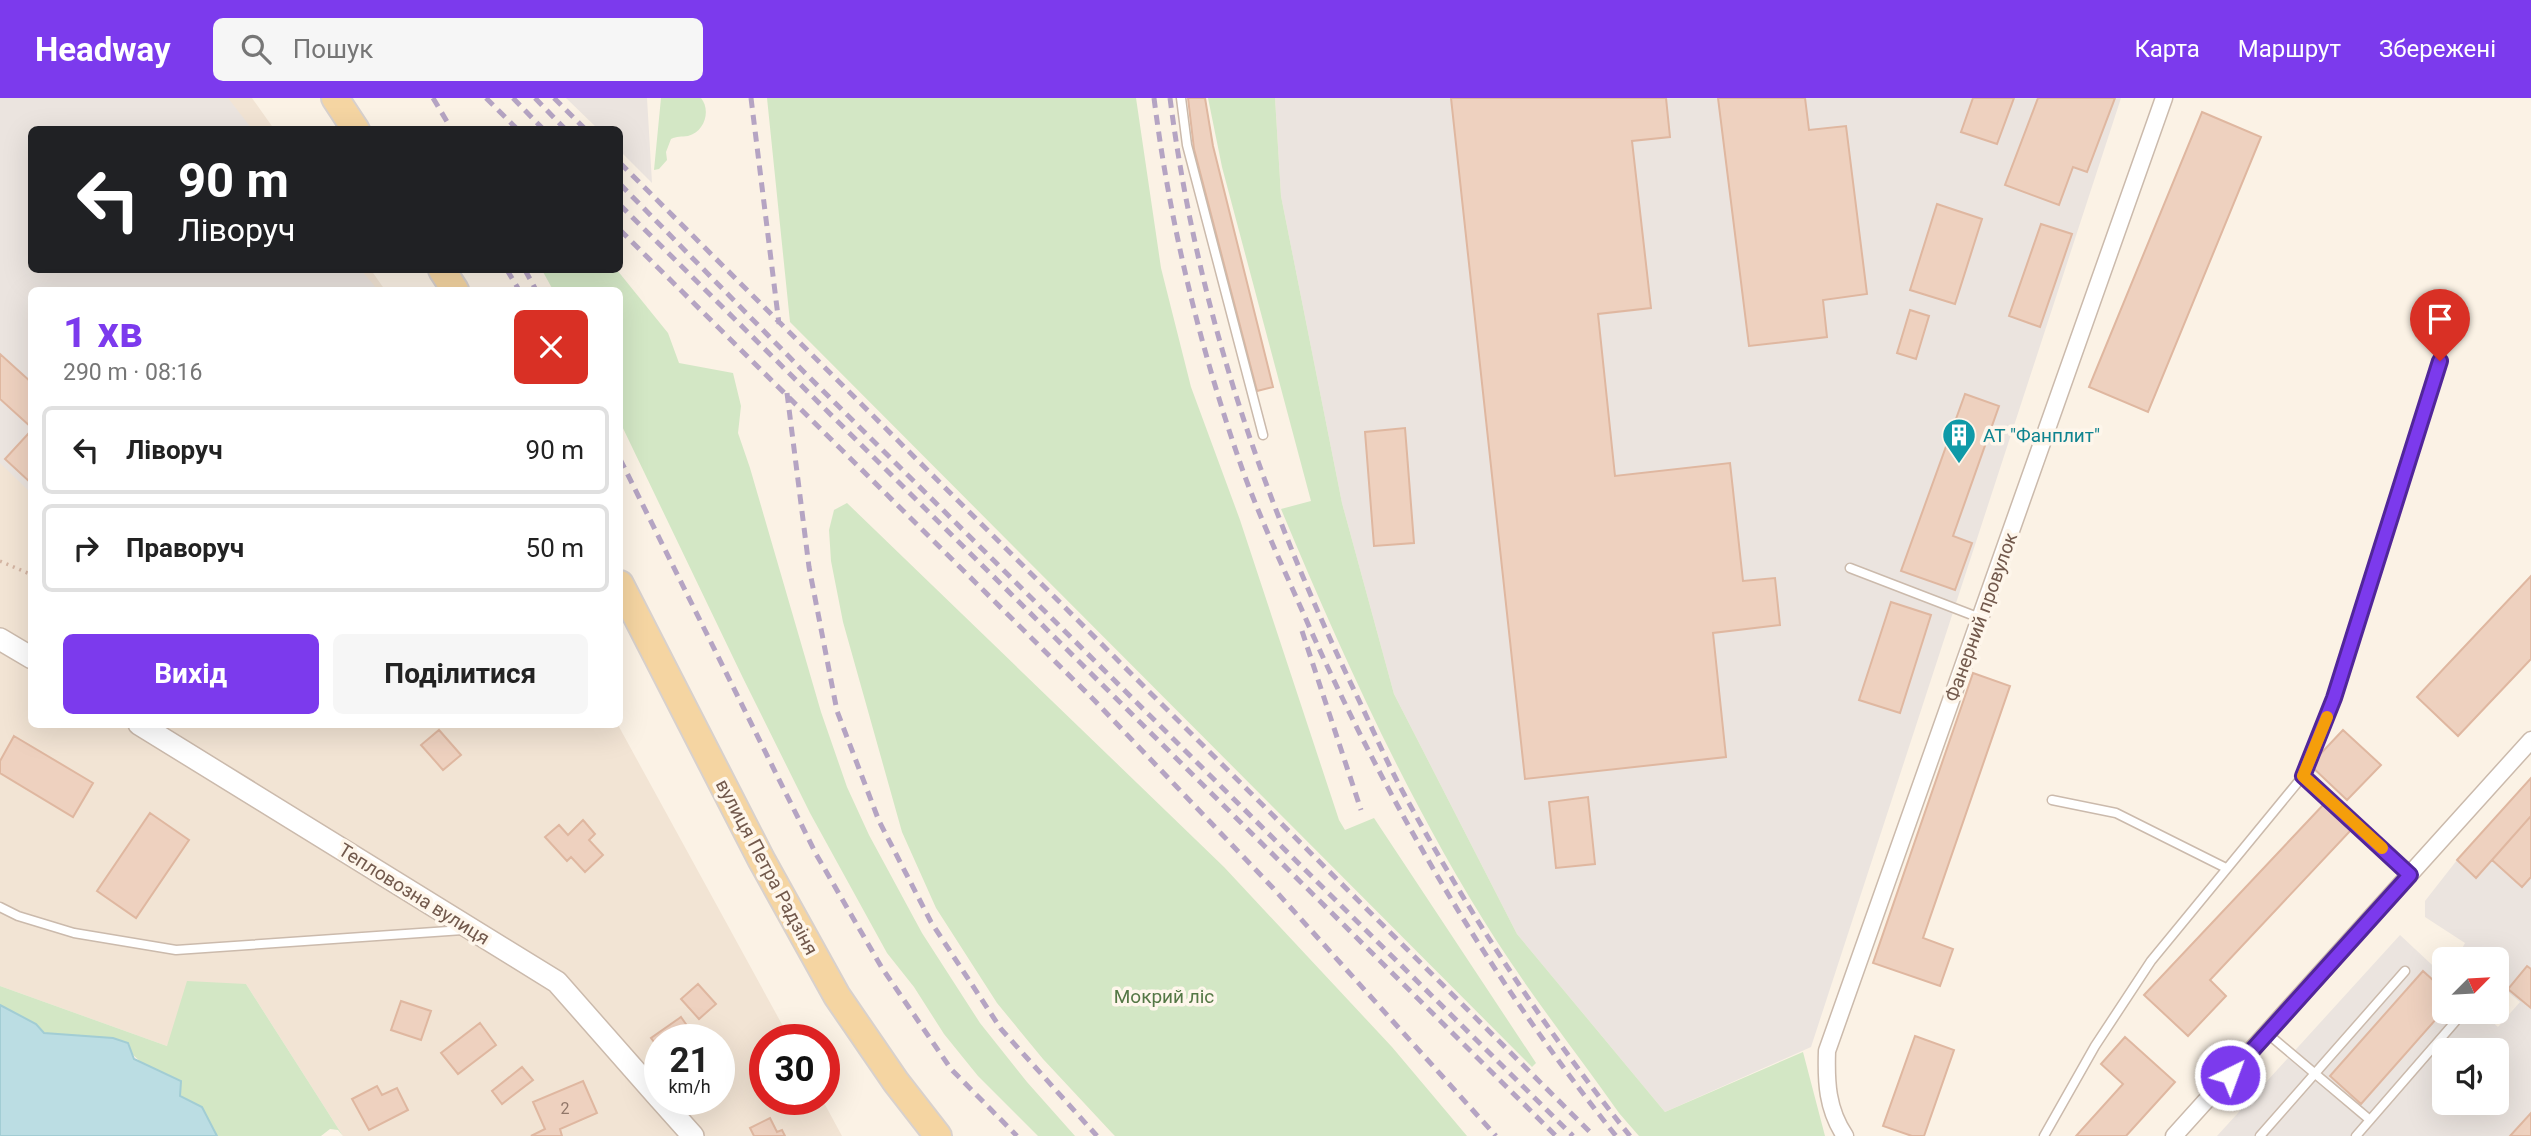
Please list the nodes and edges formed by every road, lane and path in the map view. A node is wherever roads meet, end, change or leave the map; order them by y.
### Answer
1 (335, 98) edge
2 (1181, 98) edge
3 (2164, 98) edge
4 (353, 126) edge
5 (2440, 361) dead end
6 (1263, 435) dead end
7 (0, 561) edge
8 (1850, 568) dead end
9 (28, 573) edge
10 (623, 590) edge
11 (1980, 618) junction
12 (0, 639) edge
13 (28, 656) edge
14 (145, 728) edge
15 (2531, 740) edge
16 (2303, 776) junction
17 (2052, 800) dead end
18 (2226, 868) junction
19 (2410, 875) junction
20 (0, 907) edge
21 (471, 929) junction
22 (2404, 971) dead end
23 (2452, 1024) edge
24 (2267, 1034) junction
25 (2314, 1074) junction
26 (644, 1081) edge
27 (674, 1115) edge
28 (2370, 1120) junction
29 (693, 1136) edge
30 (938, 1136) edge
31 (1845, 1136) edge
32 (2044, 1136) edge
33 (2174, 1136) edge
34 (2260, 1136) edge
35 (2356, 1136) edge

1 - 4 main road
2 - 6 lane
3 - 11 street, Фанерний провулок
5 - 16 lane
7 - 9 path
8 - 11 lane
10 - 30 main road, вулиця Петра Радзіня
11 - 31 street, Фанерний провулок
12 - 13 street
14 - 21 street, Тепловозна вулиця
15 - 19 street
16 - 18 lane
16 - 19 lane
17 - 18 lane
18 - 32 lane
19 - 24 street
20 - 21 lane
21 - 26 street, Тепловозна вулиця
22 - 25 lane
23 - 28 lane
24 - 25 lane
24 - 33 street
25 - 28 lane
25 - 34 lane
27 - 29 street, Тепловозна вулиця
28 - 35 lane

